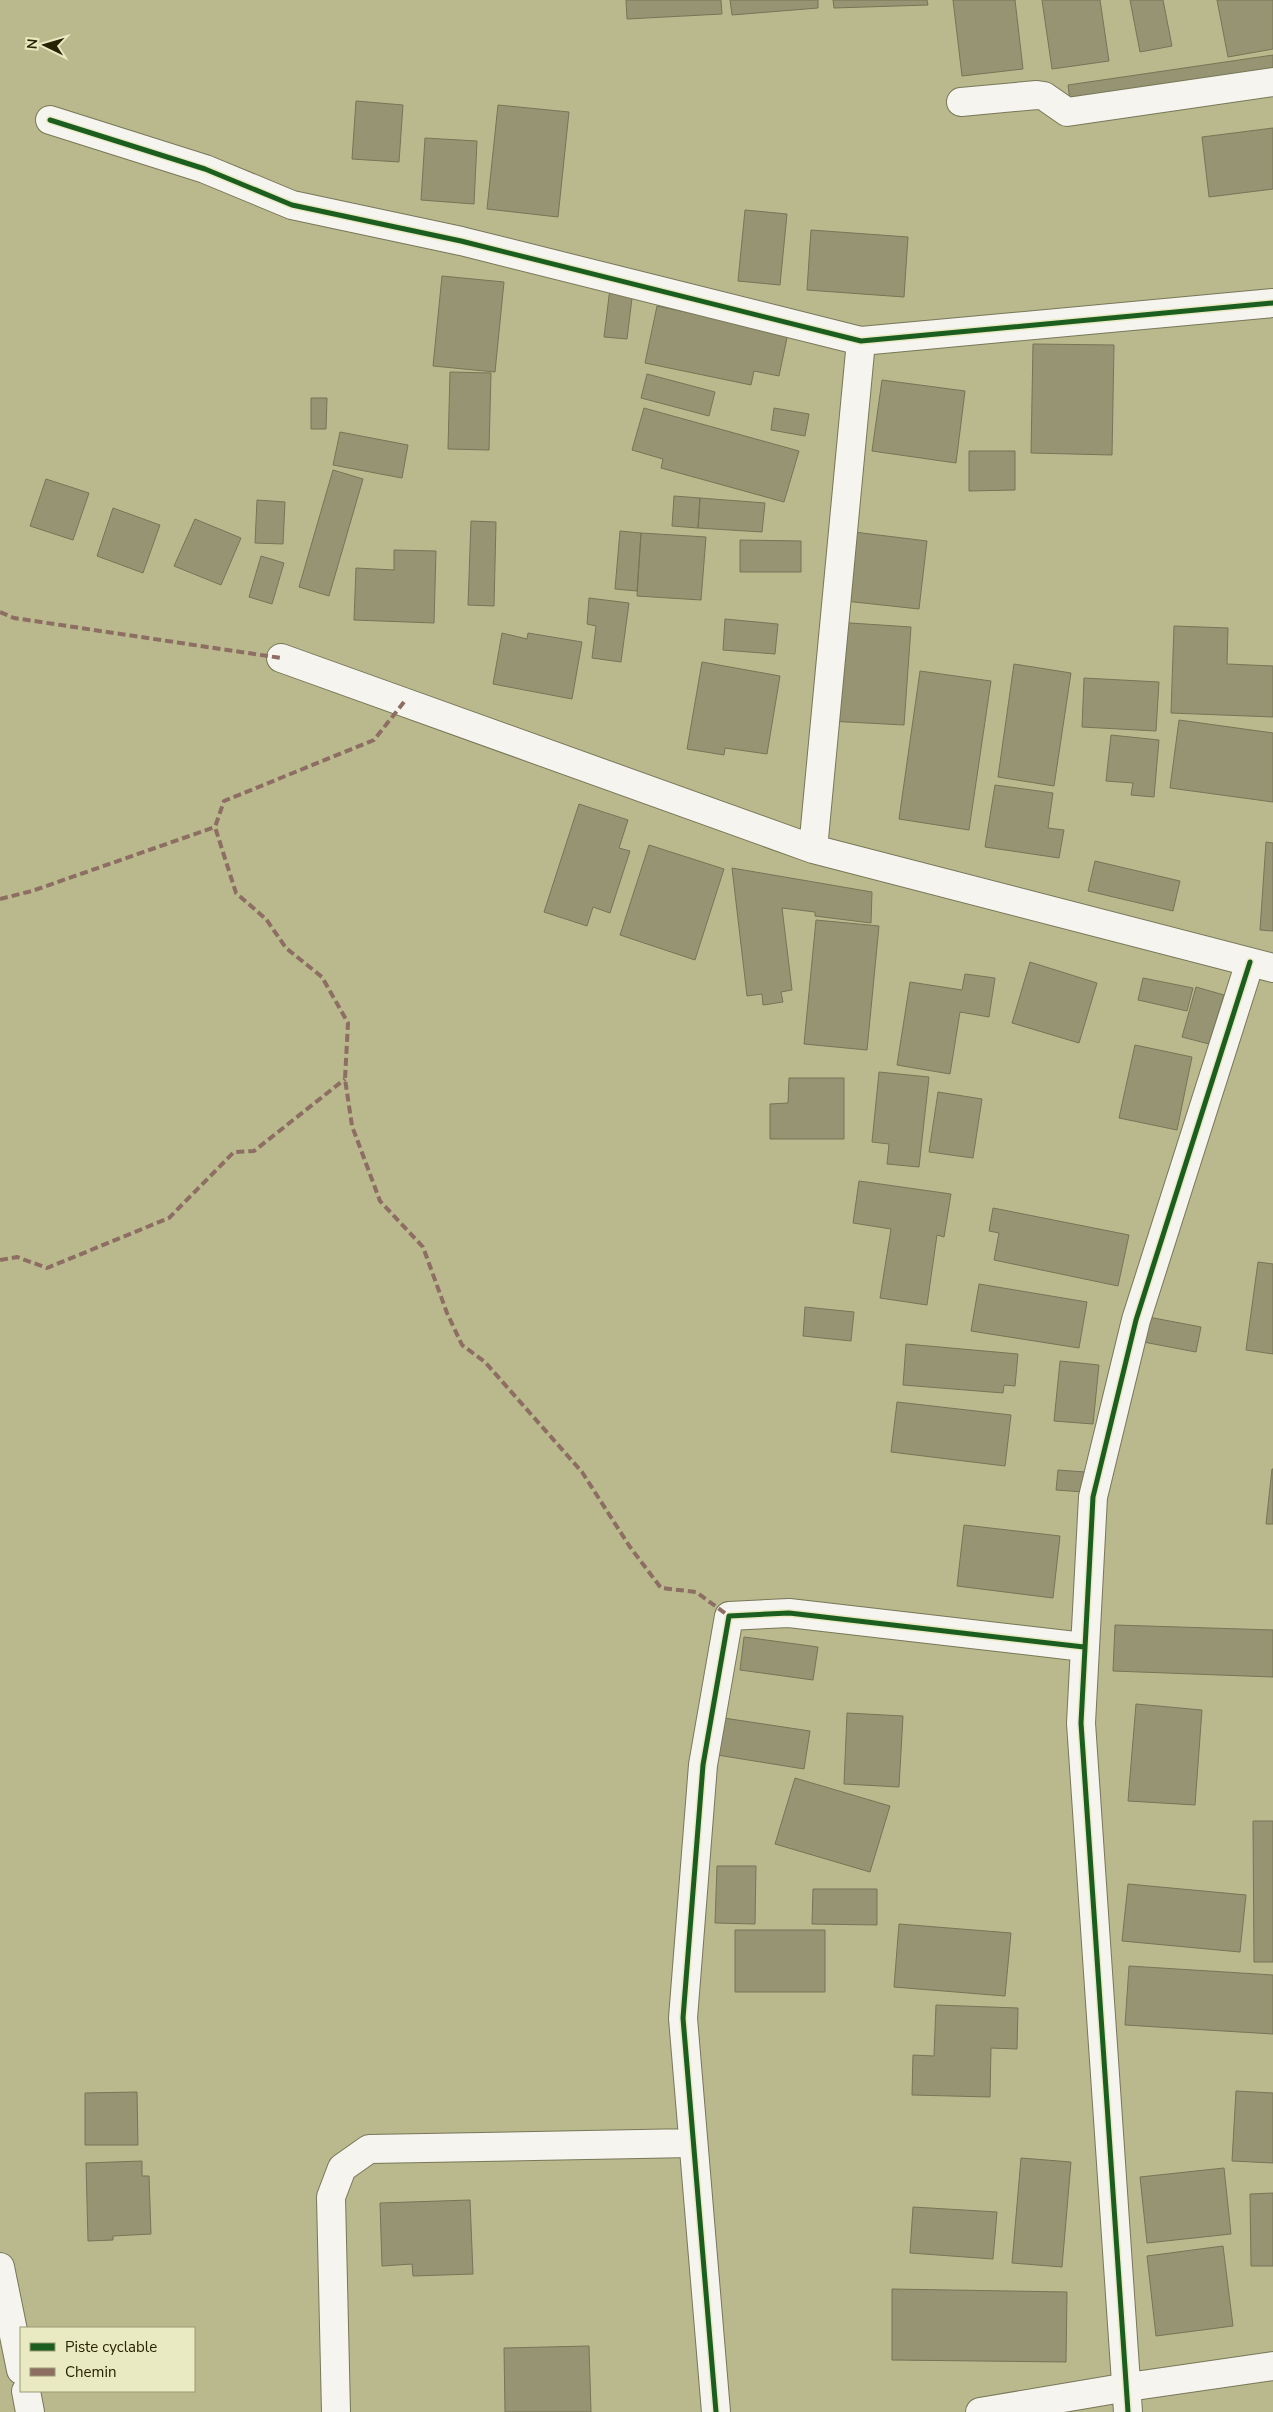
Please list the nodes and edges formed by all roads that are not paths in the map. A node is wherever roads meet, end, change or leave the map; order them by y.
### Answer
1 (1273, 82) edge
2 (962, 102) dead end
3 (50, 120) dead end
4 (1273, 302) edge
5 (861, 341) junction
6 (281, 658) dead end
7 (813, 849) junction
8 (1261, 965) edge
9 (1084, 1647) junction
10 (692, 2144) junction
11 (0, 2267) edge
12 (20, 2365) edge
13 (1273, 2366) edge
14 (26, 2392) edge
15 (1128, 2399) edge
16 (30, 2412) edge
17 (336, 2412) edge
18 (716, 2412) edge
19 (980, 2412) edge

1 - 2 street
3 - 5 street
4 - 5 street
5 - 7 street
6 - 7 street
7 - 8 street
8 - 9 street
9 - 10 street
9 - 15 street
10 - 17 street
10 - 18 street
11 - 12 street
13 - 15 street
14 - 16 street
15 - 19 street

